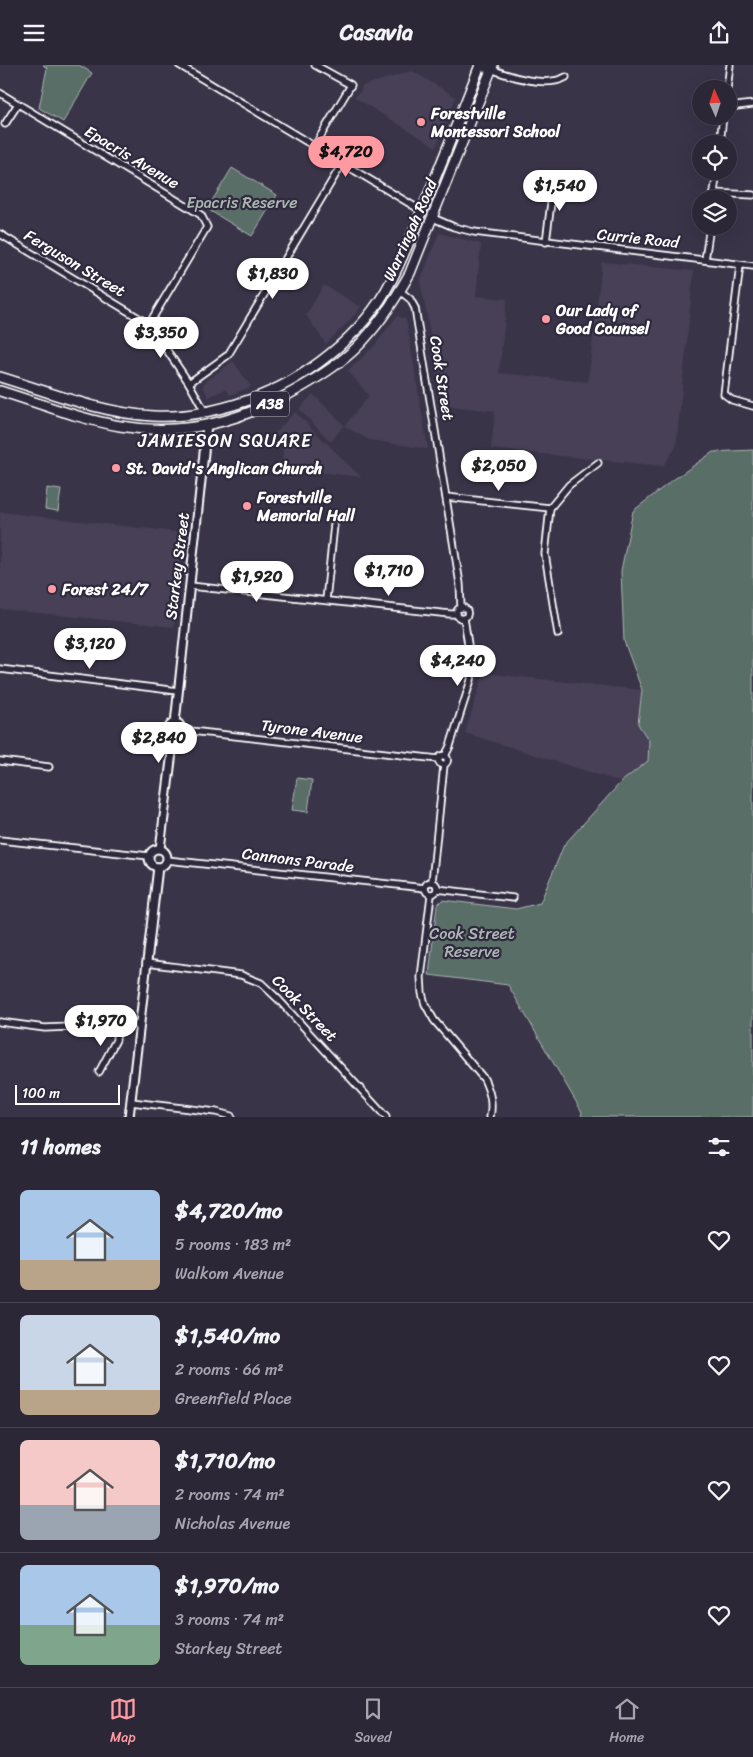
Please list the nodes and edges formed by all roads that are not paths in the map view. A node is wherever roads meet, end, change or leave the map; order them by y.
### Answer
1 (179, 65) edge
2 (315, 65) edge
3 (480, 65) edge
4 (730, 65) edge
5 (492, 67) edge
6 (566, 77) dead end
7 (728, 80) edge
8 (0, 93) edge
9 (18, 104) junction
10 (753, 104) edge
11 (738, 106) edge
12 (5, 124) dead end
13 (314, 147) junction
14 (342, 164) junction
15 (554, 179) dead end
16 (737, 195) edge
17 (753, 195) edge
18 (422, 211) junction
19 (433, 218) junction
20 (0, 234) edge
21 (709, 235) edge
22 (546, 242) junction
23 (706, 260) junction
24 (740, 265) junction
25 (753, 267) edge
26 (390, 283) junction
27 (400, 291) junction
28 (149, 323) junction
29 (0, 377) edge
30 (189, 383) junction
31 (0, 391) edge
32 (753, 406) edge
33 (205, 412) junction
34 (207, 425) junction
35 (598, 463) dead end
36 (446, 497) junction
37 (550, 508) junction
38 (334, 525) dead end
39 (190, 586) junction
40 (326, 600) junction
41 (461, 608) junction
42 (457, 614) junction
43 (464, 618) junction
44 (558, 634) dead end
45 (0, 669) edge
46 (178, 691) junction
47 (175, 723) junction
48 (182, 730) junction
49 (174, 736) junction
50 (445, 756) junction
51 (438, 759) junction
52 (0, 761) edge
53 (444, 765) junction
54 (49, 767) dead end
55 (0, 840) edge
56 (160, 849) junction
57 (150, 857) junction
58 (167, 860) junction
59 (158, 867) junction
60 (432, 882) junction
61 (425, 888) junction
62 (437, 889) junction
63 (431, 895) junction
64 (513, 898) dead end
65 (146, 963) junction
66 (0, 1022) edge
67 (140, 1024) junction
68 (117, 1025) junction
69 (99, 1072) dead end
70 (131, 1102) junction
71 (231, 1116) dead end
72 (129, 1117) edge
73 (386, 1117) edge
74 (490, 1117) edge

1 - 13 street
2 - 13 street
3 - 5 highway
3 - 18 highway, Warringah Road / A38
4 - 7 street
5 - 6 street
5 - 19 highway, Warringah Road / A38
8 - 9 street, Epacris Avenue
9 - 12 street
9 - 28 street, Epacris Avenue
10 - 11 street
13 - 14 street
14 - 18 street
14 - 30 street
15 - 22 street
16 - 17 street
18 - 19 highway
18 - 26 highway, Warringah Road / A38
19 - 22 street, Currie Road
19 - 27 highway, Warringah Road / A38
20 - 28 street, Ferguson Street
21 - 23 street
22 - 23 street, Currie Road
23 - 24 street, Currie Road
24 - 25 street, Currie Road
24 - 32 street
26 - 27 highway, Cook Street
26 - 33 highway, Warringah Road / A38
27 - 34 highway, Warringah Road / A38
27 - 36 street, Cook Street
28 - 30 street, Ferguson Street
29 - 33 highway, Warringah Road / A38
30 - 33 street, Ferguson Street
31 - 34 highway, Warringah Road / A38
33 - 34 highway, Starkey Street
34 - 39 street, Starkey Street
35 - 37 street
36 - 37 street
36 - 41 street, Cook Street
37 - 44 street
38 - 40 street
39 - 40 street
39 - 46 street, Starkey Street
40 - 42 street
41 - 42 street
41 - 43 street
42 - 43 street
43 - 50 street
45 - 46 street
46 - 47 street, Starkey Street
47 - 48 street
47 - 49 street
48 - 49 street
48 - 51 street, Tyrone Avenue
49 - 56 street
50 - 51 street
50 - 53 street
51 - 53 street
52 - 54 street
53 - 60 street
55 - 57 street
56 - 57 street
56 - 58 street
57 - 59 street
58 - 59 street
58 - 61 street, Cannons Parade
59 - 65 street
60 - 61 street
60 - 62 street
61 - 63 street
62 - 63 street
62 - 64 street
63 - 74 street
65 - 67 street
65 - 73 street, Cook Street
66 - 68 street
67 - 68 street
67 - 70 street
68 - 69 street
70 - 71 street
70 - 72 street

